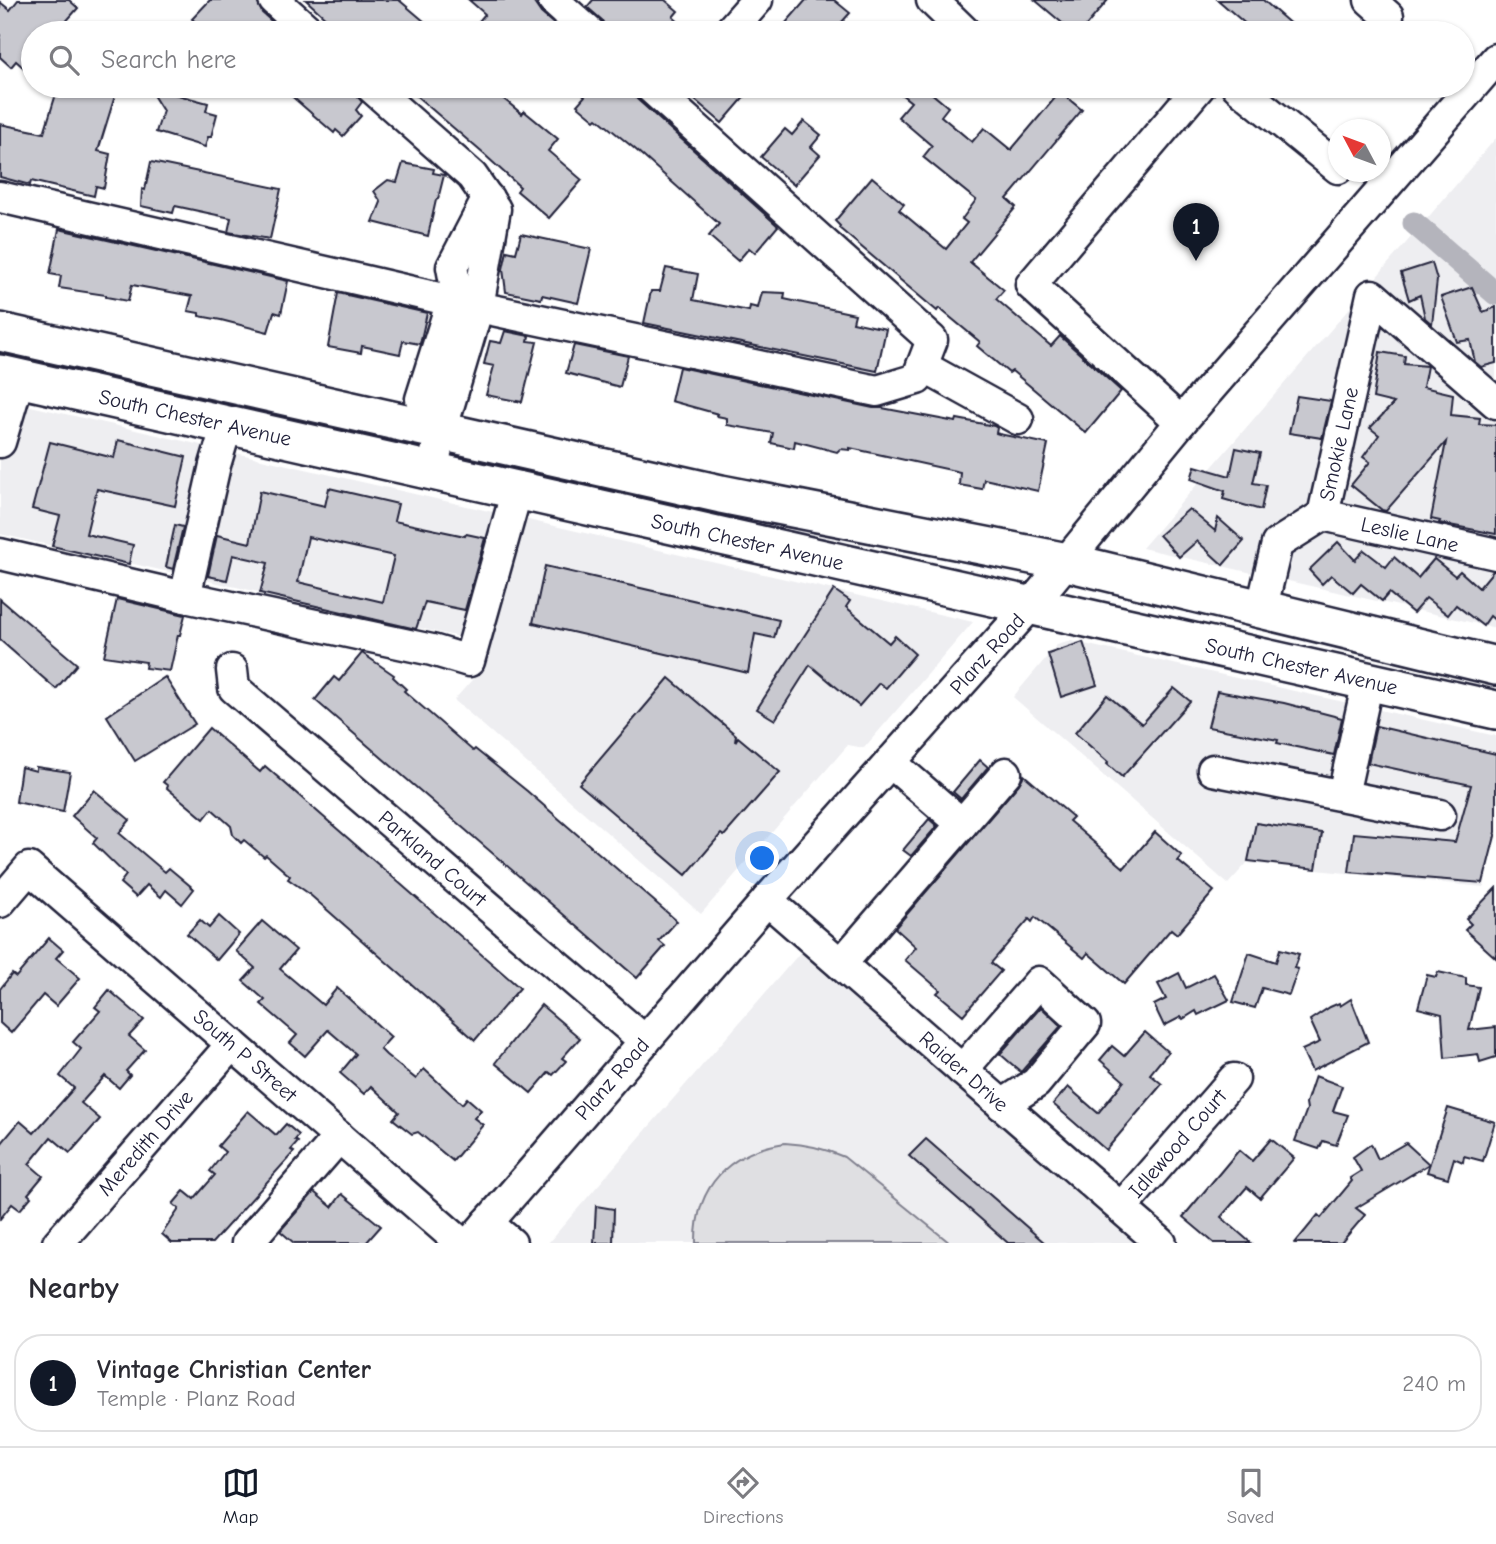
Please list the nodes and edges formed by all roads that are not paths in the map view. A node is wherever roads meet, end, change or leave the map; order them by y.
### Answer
1 (274, 0) edge
2 (553, 0) edge
3 (757, 0) edge
4 (932, 0) edge
5 (298, 21) edge
6 (577, 21) edge
7 (739, 21) edge
8 (954, 21) edge
9 (1496, 59) edge
10 (1475, 83) edge
11 (384, 98) edge
12 (662, 98) edge
13 (1190, 98) edge
14 (1252, 98) edge
15 (1462, 98) edge
16 (1328, 159) edge
17 (1356, 182) edge
18 (0, 197) edge
19 (1376, 198) junction
20 (465, 304) junction
21 (0, 332) edge
22 (922, 366) junction
23 (9, 376) edge
24 (1496, 403) edge
25 (1018, 419) dead end
26 (1181, 422) junction
27 (227, 425) junction
28 (441, 431) junction
29 (0, 442) edge
30 (432, 471) junction
31 (517, 490) junction
32 (1323, 515) junction
33 (0, 554) edge
34 (1496, 554) edge
35 (1067, 562) junction
36 (185, 597) junction
37 (1030, 606) junction
38 (1261, 611) junction
39 (1496, 666) edge
40 (232, 670) dead end
41 (1368, 681) junction
42 (1496, 710) edge
43 (890, 762) junction
44 (1213, 770) dead end
45 (1006, 773) dead end
46 (1343, 795) junction
47 (1440, 814) dead end
48 (962, 824) junction
49 (767, 900) junction
50 (0, 902) edge
51 (841, 964) junction
52 (645, 1041) junction
53 (232, 1044) junction
54 (962, 1070) junction
55 (1234, 1079) dead end
56 (1003, 1105) junction
57 (339, 1137) junction
58 (1121, 1208) junction
59 (478, 1233) edge
60 (58, 1243) edge
61 (247, 1243) edge
62 (461, 1243) edge
63 (511, 1243) edge
64 (1161, 1243) edge

1 - 5 street
2 - 6 street
3 - 7 street
4 - 8 street
9 - 10 street, Planz Road
11 - 20 street
12 - 22 street
13 - 26 street
14 - 16 street
15 - 19 street, Planz Road
17 - 19 street
18 - 20 street
19 - 26 street, Planz Road
20 - 22 street
20 - 28 street
21 - 28 main road, South Chester Avenue
22 - 25 street
23 - 27 main road, South Chester Avenue
23 - 29 street
24 - 32 street, Smokie Lane
26 - 35 street, Planz Road
27 - 30 main road, South Chester Avenue
27 - 36 street
28 - 30 street
28 - 35 main road, South Chester Avenue
30 - 31 main road, South Chester Avenue
31 - 36 street
31 - 37 main road, South Chester Avenue
32 - 34 street, Leslie Lane
32 - 38 street, Smokie Lane
33 - 36 street
35 - 37 street, Planz Road
35 - 38 main road, South Chester Avenue
37 - 41 main road, South Chester Avenue
37 - 43 street, Planz Road
38 - 39 main road, South Chester Avenue
40 - 52 street, Parkland Court
41 - 42 main road, South Chester Avenue
41 - 46 street
43 - 48 street
43 - 49 street, Planz Road
44 - 46 street
45 - 48 street
46 - 47 street
48 - 51 street
49 - 51 street, Raider Drive
49 - 52 street, Planz Road
50 - 53 street, South P Street
51 - 54 street, Raider Drive
52 - 59 street, Planz Road
53 - 57 street, South P Street
53 - 60 street, Meredith Drive
54 - 56 street, Raider Drive
54 - 56 street
55 - 58 street, Idlewood Court
56 - 58 street, Raider Drive
57 - 61 street
57 - 62 street, South P Street
58 - 64 street, Raider Drive
59 - 63 street

